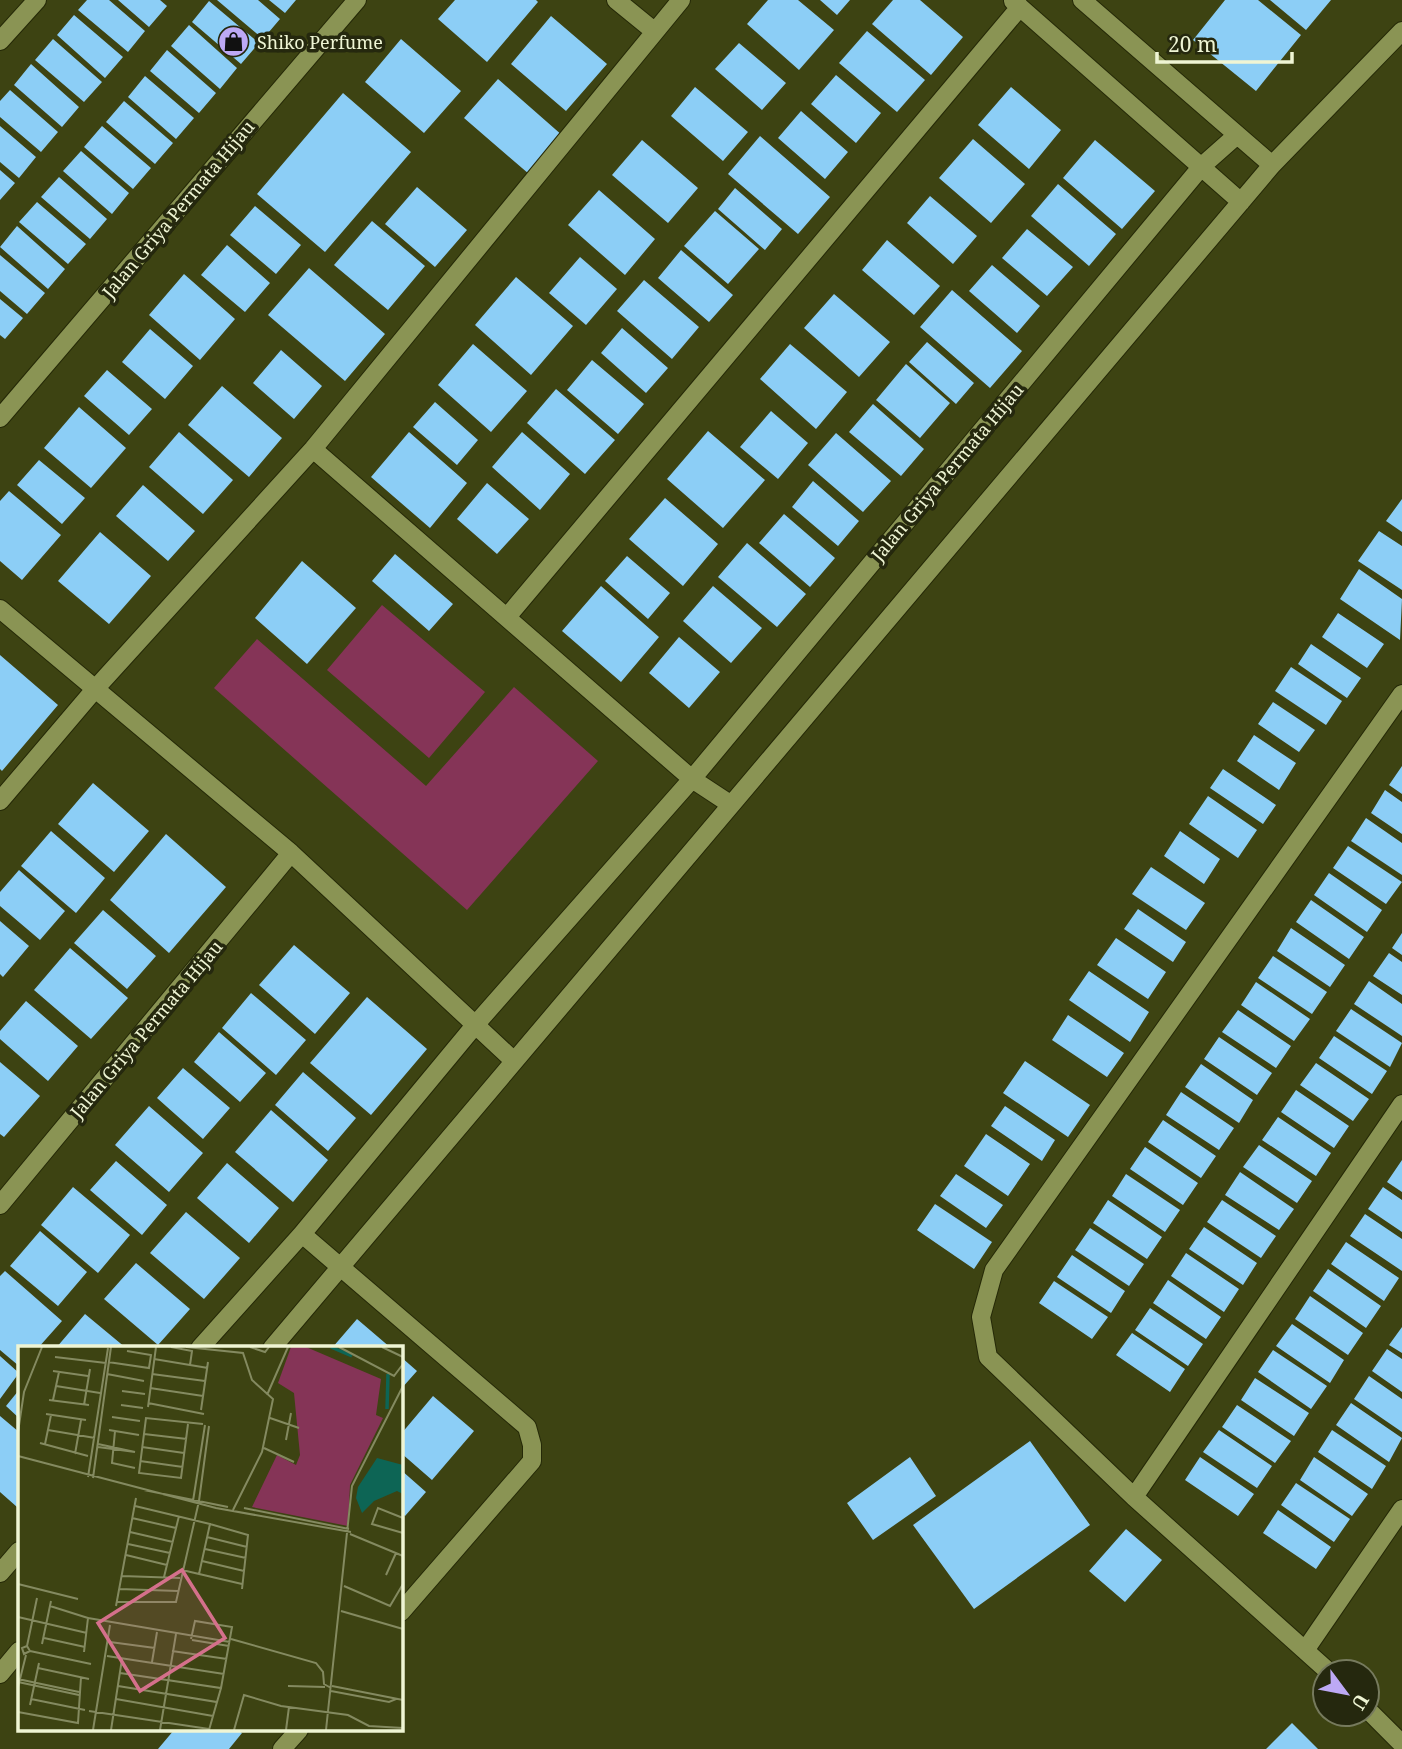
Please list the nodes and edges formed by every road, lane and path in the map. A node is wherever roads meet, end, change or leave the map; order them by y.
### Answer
1 (37, 0) edge
2 (356, 0) edge
3 (617, 0) edge
4 (681, 0) edge
5 (1082, 0) edge
6 (1016, 4) edge
7 (1402, 31) edge
8 (654, 32) junction
9 (0, 41) edge
10 (1237, 135) junction
11 (1272, 165) junction
12 (1202, 166) junction
13 (1241, 202) junction
14 (0, 418) edge
15 (313, 449) junction
16 (0, 609) edge
17 (507, 617) junction
18 (96, 688) junction
19 (1402, 694) edge
20 (692, 779) junction
21 (0, 801) edge
22 (730, 804) junction
23 (291, 853) junction
24 (476, 1024) junction
25 (513, 1060) junction
26 (1402, 1104) edge
27 (0, 1205) edge
28 (302, 1234) junction
29 (340, 1267) junction
30 (202, 1346) edge
31 (274, 1346) edge
32 (1134, 1497) junction
33 (1402, 1509) edge
34 (18, 1552) edge
35 (0, 1573) edge
36 (402, 1611) edge
37 (1306, 1649) junction
38 (18, 1652) edge
39 (1315, 1658) edge
40 (0, 1674) edge
41 (1381, 1723) edge
42 (297, 1732) edge
43 (1402, 1744) edge
44 (282, 1749) edge

1 - 9 street
2 - 14 street, Jalan Griya Permata Hijau
3 - 8 street
4 - 8 street
5 - 10 street
6 - 12 street
6 - 17 street
7 - 11 street
8 - 15 street
10 - 11 street
10 - 12 street, Jalan Griya Permata Hijau
11 - 13 street
12 - 13 street
12 - 20 street, Jalan Griya Permata Hijau
13 - 22 street
15 - 17 street
15 - 18 street
16 - 18 street
17 - 20 street
18 - 21 street
18 - 23 street
19 - 32 street
20 - 22 street
20 - 24 street, Jalan Griya Permata Hijau
22 - 25 street
23 - 24 street
23 - 27 street, Jalan Griya Permata Hijau
24 - 25 street
24 - 28 street, Jalan Griya Permata Hijau
25 - 29 street
26 - 32 street
28 - 29 street
28 - 30 street, Jalan Griya Permata Hijau
29 - 31 street
29 - 36 street
32 - 37 street
33 - 37 street
34 - 35 street
37 - 39 street
38 - 40 street
41 - 43 street
42 - 44 street

